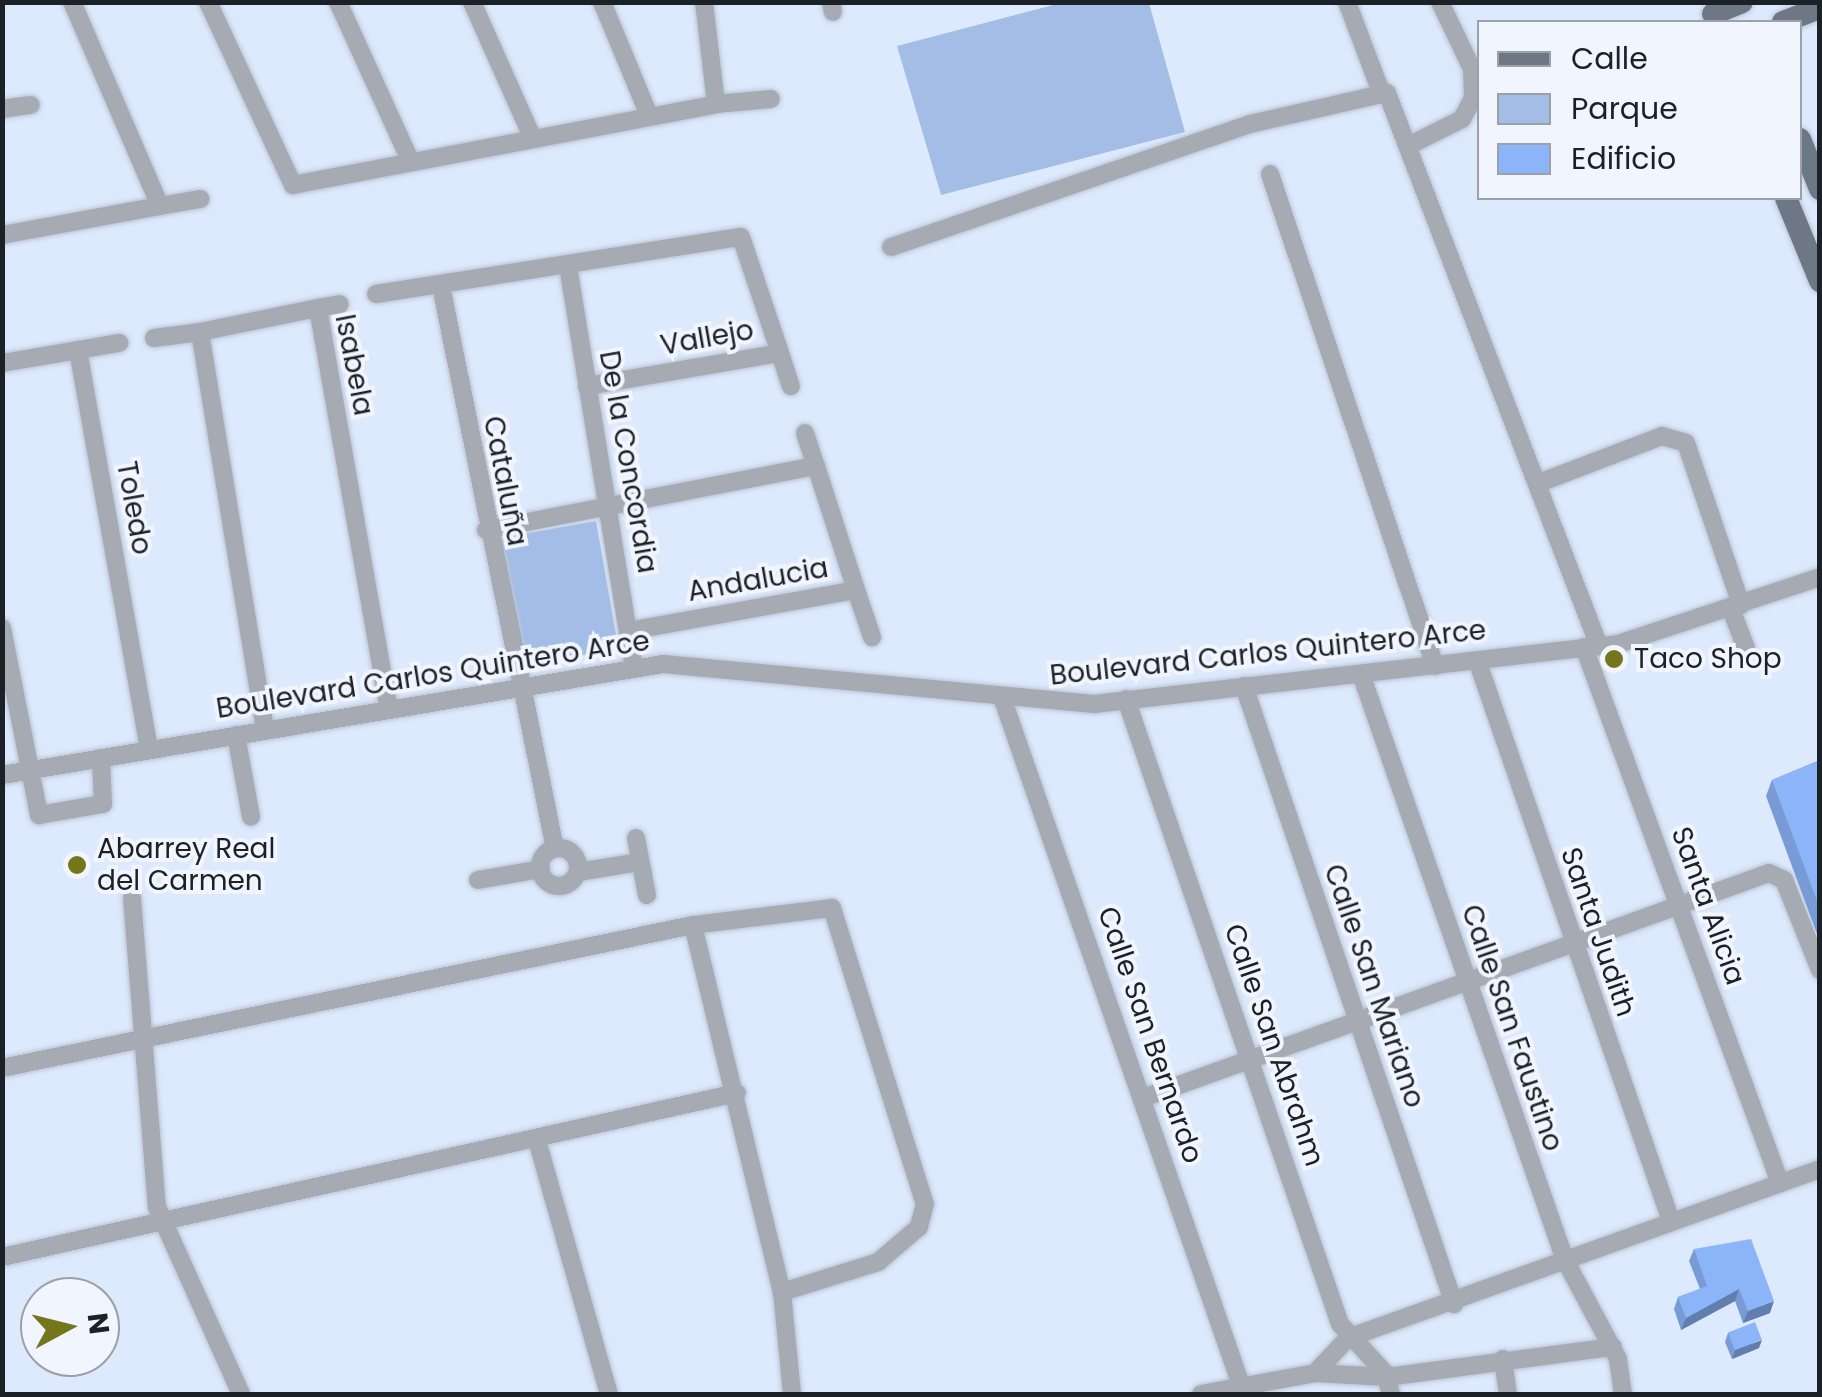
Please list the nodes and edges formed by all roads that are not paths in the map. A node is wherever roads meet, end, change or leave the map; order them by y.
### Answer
1 (72, 2) edge
2 (208, 2) edge
3 (338, 2) edge
4 (472, 2) edge
5 (602, 2) edge
6 (704, 2) edge
7 (1347, 2) edge
8 (1440, 2) edge
9 (1744, 2) edge
10 (1820, 8) edge
11 (1713, 13) edge
12 (1788, 20) edge
13 (1380, 92) junction
14 (771, 99) dead end
15 (716, 104) junction
16 (32, 105) dead end
17 (2, 110) edge
18 (648, 112) junction
19 (532, 137) junction
20 (1802, 143) edge
21 (1412, 144) junction
22 (411, 162) junction
23 (1270, 174) dead end
24 (1820, 189) edge
25 (200, 199) dead end
26 (1787, 200) edge
27 (160, 206) junction
28 (2, 235) edge
29 (891, 247) dead end
30 (568, 266) junction
31 (1820, 281) edge
32 (441, 286) junction
33 (376, 294) dead end
34 (340, 304) dead end
35 (318, 308) junction
36 (200, 332) junction
37 (154, 338) dead end
38 (120, 343) dead end
39 (78, 350) junction
40 (780, 353) junction
41 (2, 362) edge
42 (586, 386) junction
43 (791, 386) dead end
44 (805, 432) dead end
45 (816, 466) junction
46 (1538, 483) junction
47 (608, 509) junction
48 (486, 530) junction
49 (1820, 578) edge
50 (856, 590) junction
51 (1736, 607) junction
52 (2, 628) edge
53 (628, 631) junction
54 (872, 637) dead end
55 (1592, 647) junction
56 (1746, 648) dead end
57 (1477, 660) junction
58 (1436, 666) junction
59 (634, 667) junction
60 (1360, 674) junction
61 (516, 686) junction
62 (1244, 686) junction
63 (1126, 699) junction
64 (1003, 700) junction
65 (388, 709) junction
66 (266, 729) junction
67 (236, 735) junction
68 (149, 750) junction
69 (101, 758) junction
70 (25, 769) junction
71 (2, 775) edge
72 (251, 817) dead end
73 (636, 838) dead end
74 (555, 849) junction
75 (640, 862) junction
76 (541, 869) junction
77 (578, 872) junction
78 (478, 880) dead end
79 (647, 896) dead end
80 (132, 898) dead end
81 (1678, 904) junction
82 (694, 925) junction
83 (1570, 941) junction
84 (1820, 970) edge
85 (1465, 980) junction
86 (1356, 1020) junction
87 (146, 1040) junction
88 (1250, 1059) junction
89 (2, 1068) edge
90 (737, 1093) junction
91 (1144, 1098) junction
92 (537, 1140) junction
93 (1820, 1169) edge
94 (1780, 1183) junction
95 (160, 1220) junction
96 (1670, 1222) junction
97 (2, 1256) edge
98 (1564, 1260) junction
99 (782, 1292) junction
100 (1454, 1304) junction
101 (1348, 1338) junction
102 (1612, 1348) junction
103 (1503, 1359) junction
104 (1316, 1373) junction
105 (1389, 1386) edge
106 (1242, 1388) junction
107 (1273, 1388) edge
108 (241, 1394) edge
109 (608, 1394) edge
110 (792, 1394) edge
111 (1201, 1394) edge
112 (1508, 1394) edge
113 (1623, 1394) edge

1 - 27 street
2 - 22 street
3 - 22 street
4 - 19 street
5 - 18 street
6 - 15 street
7 - 13 street, Santa Alicia
8 - 21 street
9 - 11 main road
10 - 12 main road
13 - 21 street, Santa Alicia
13 - 29 street
14 - 15 street
15 - 18 street
16 - 17 street
18 - 19 street
19 - 22 street
20 - 24 main road
21 - 46 street, Santa Alicia
23 - 58 street
25 - 27 street
26 - 31 main road
27 - 28 street
30 - 32 street
30 - 40 street, Vallejo
30 - 42 street, De la Concordia
32 - 33 street
32 - 48 street, Cataluña
34 - 35 street
35 - 36 street, Isabela
35 - 65 street, Isabela
36 - 37 street, Isabela
36 - 66 street
38 - 39 street
39 - 41 street
39 - 68 street, Toledo
40 - 42 street, Vallejo
40 - 43 street
42 - 47 street, De la Concordia
44 - 45 street, Andalucia
45 - 47 street
45 - 50 street, Andalucia
46 - 51 street
46 - 55 street, Santa Alicia
47 - 48 street
47 - 53 street, De la Concordia
48 - 61 street, Cataluña
49 - 51 street, Boulevard Carlos Quintero Arce
50 - 53 street, Andalucia
50 - 54 street
51 - 55 street, Boulevard Carlos Quintero Arce
51 - 56 street
52 - 70 street
53 - 59 street, De la Concordia
55 - 57 street, Boulevard Carlos Quintero Arce
55 - 81 street, Santa Alicia
57 - 58 street, Boulevard Carlos Quintero Arce
57 - 83 street, Santa Judith
58 - 60 street, Boulevard Carlos Quintero Arce
59 - 61 street, Boulevard Carlos Quintero Arce
59 - 64 street, Boulevard Carlos Quintero Arce
60 - 62 street, Boulevard Carlos Quintero Arce
60 - 85 street, Calle San Faustino
61 - 65 street, Boulevard Carlos Quintero Arce
61 - 74 street, Cataluña
62 - 63 street, Boulevard Carlos Quintero Arce
62 - 86 street, Calle San Mariano
63 - 64 street, Boulevard Carlos Quintero Arce
63 - 88 street, Calle San Abrahm
64 - 91 street, Calle San Bernardo
65 - 66 street, Boulevard Carlos Quintero Arce
66 - 67 street, Boulevard Carlos Quintero Arce
67 - 68 street, Boulevard Carlos Quintero Arce
67 - 72 street
68 - 69 street, Boulevard Carlos Quintero Arce
69 - 70 street, Boulevard Carlos Quintero Arce
69 - 70 street
70 - 71 street, Boulevard Carlos Quintero Arce
73 - 75 street
74 - 76 street
74 - 77 street
75 - 77 street
75 - 79 street
76 - 77 street
76 - 78 street
80 - 87 street
81 - 83 street
81 - 84 street
81 - 94 street, Santa Alicia
82 - 87 street
82 - 90 street
82 - 99 street
83 - 85 street
83 - 96 street, Santa Judith
85 - 86 street
85 - 98 street, Calle San Faustino
86 - 88 street
86 - 100 street, Calle San Mariano
87 - 89 street
87 - 95 street
88 - 91 street
88 - 101 street, Calle San Abrahm
90 - 92 street
90 - 99 street
91 - 106 street, Calle San Bernardo
92 - 95 street
92 - 109 street
93 - 94 street
94 - 96 street
95 - 97 street
95 - 108 street
96 - 98 street
98 - 100 street
98 - 102 street, Calle San Faustino
99 - 110 street
100 - 101 street
101 - 104 street
101 - 105 street, Calle San Abrahm
102 - 103 street
102 - 113 street, Calle San Faustino
103 - 105 street
103 - 112 street
104 - 105 street
104 - 107 street
106 - 107 street
106 - 111 street

